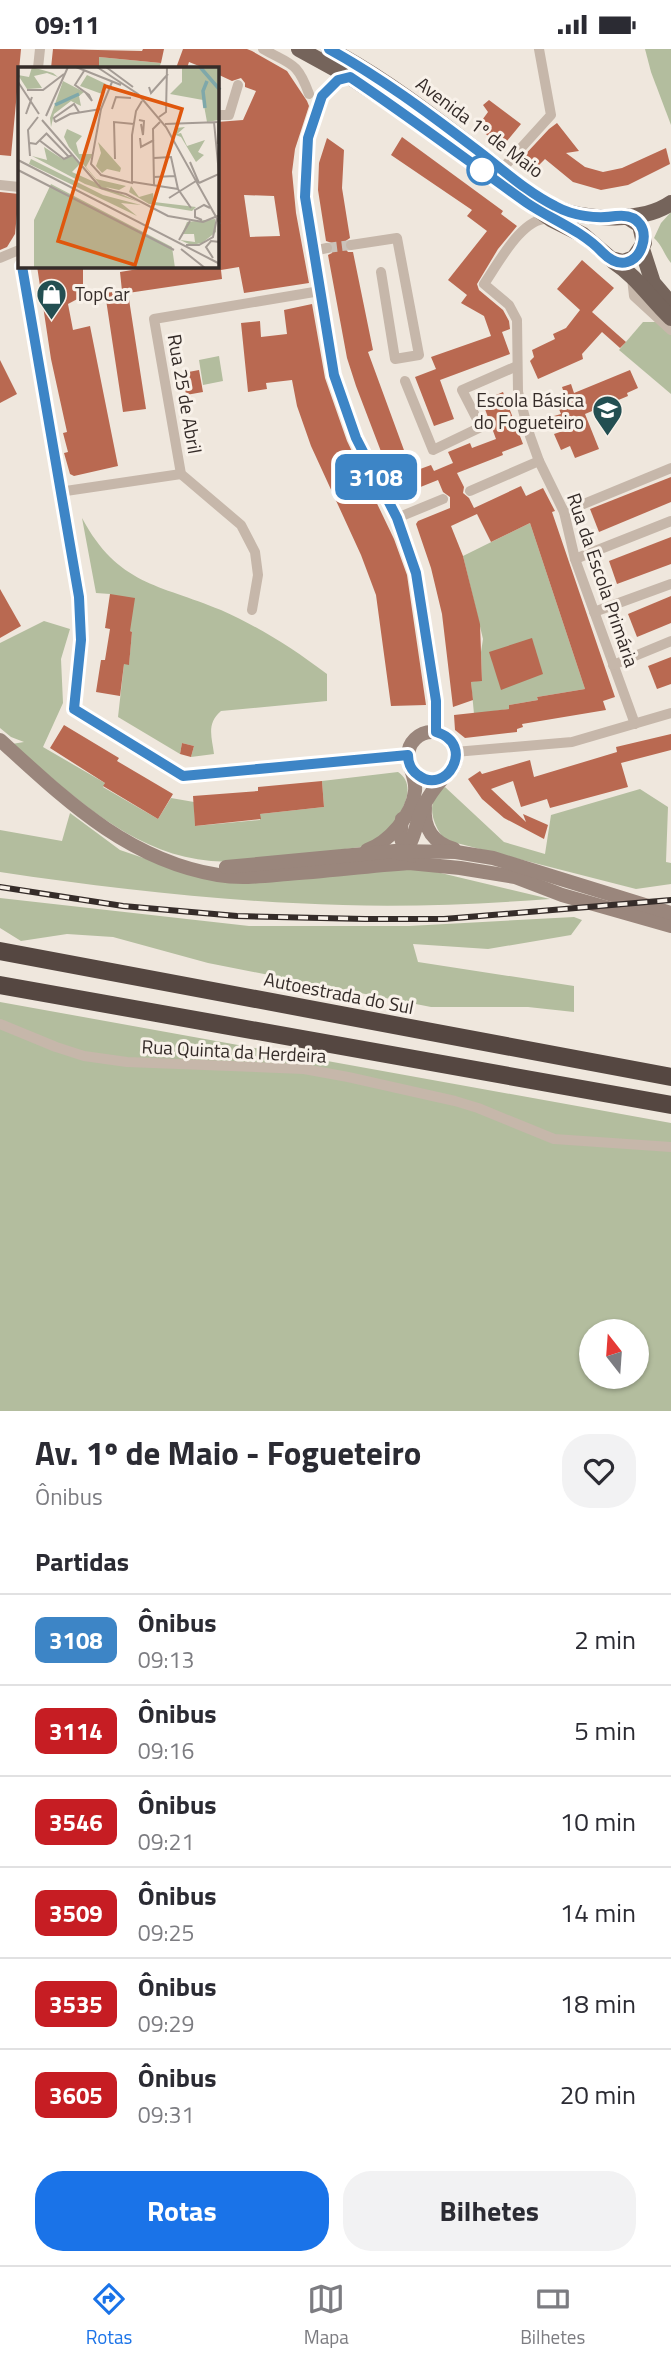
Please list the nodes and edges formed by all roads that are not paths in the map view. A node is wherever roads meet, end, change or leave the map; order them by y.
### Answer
1 (40, 49) edge
2 (264, 49) edge
3 (299, 49) edge
4 (329, 49) edge
5 (539, 49) edge
6 (38, 67) edge
7 (350, 77) junction
8 (238, 85) dead end
9 (309, 94) dead end
10 (219, 115) edge
11 (502, 169) junction
12 (0, 185) edge
13 (18, 187) edge
14 (524, 200) junction
15 (667, 205) edge
16 (620, 217) junction
17 (551, 219) junction
18 (525, 226) junction
19 (351, 244) tunnel mouth
20 (643, 246) junction
21 (18, 250) edge
22 (606, 255) junction
23 (0, 258) edge
24 (22, 268) edge
25 (381, 272) dead end
26 (632, 274) junction
27 (320, 291) junction
28 (671, 303) edge
29 (671, 318) edge
30 (671, 330) edge
31 (517, 366) junction
32 (405, 381) dead end
33 (539, 461) junction
34 (671, 468) edge
35 (181, 474) junction
36 (470, 491) dead end
37 (60, 492) junction
38 (443, 499) dead end
39 (564, 512) junction
40 (397, 518) junction
41 (671, 521) edge
42 (575, 559) junction
43 (671, 584) edge
44 (252, 610) dead end
45 (594, 612) junction
46 (671, 641) edge
47 (613, 665) junction
48 (671, 713) edge
49 (635, 724) junction
50 (436, 732) junction
51 (0, 740) edge
52 (456, 752) junction
53 (410, 761) junction
54 (444, 776) junction
55 (426, 799) junction
56 (402, 819) junction
57 (406, 850) junction
58 (354, 854) junction
59 (476, 855) junction
60 (159, 857) junction
61 (297, 873) junction
62 (515, 877) junction
63 (671, 913) edge
64 (671, 926) edge
65 (0, 951) edge
66 (0, 985) edge
67 (0, 1024) edge
68 (671, 1077) edge
69 (671, 1105) edge
70 (671, 1147) edge

1 - 6 street
2 - 9 street
3 - 7 main road, Avenida 1º de Maio
4 - 11 main road, Avenida 1º de Maio
5 - 11 street
7 - 14 main road, Avenida 1º de Maio
7 - 27 street
8 - 10 street
11 - 16 main road, Avenida 1º de Maio
12 - 13 street
14 - 17 main road, Avenida 1º de Maio
14 - 18 street
15 - 16 main road, Avenida 1º de Maio
15 - 20 main road
16 - 20 main road
16 - 22 main road
17 - 18 street
17 - 22 main road, Avenida 1º de Maio
18 - 31 street, Rua da Escola Primária
19 - 25 street
20 - 22 main road
20 - 28 main road
21 - 23 street
22 - 26 main road, Avenida 1º de Maio
24 - 37 street
26 - 29 main road, Avenida 1º de Maio
26 - 30 street
27 - 35 street, Rua 25 de Abril
27 - 40 street
31 - 32 street
31 - 33 street, Rua da Escola Primária
33 - 36 street
33 - 39 street, Rua da Escola Primária
34 - 39 street
35 - 37 street
35 - 44 street, Rua 25 de Abril
37 - 53 street
38 - 40 street
39 - 42 street, Rua da Escola Primária
40 - 50 street
41 - 42 street
42 - 45 street, Rua da Escola Primária
43 - 45 street
45 - 47 street, Rua da Escola Primária
46 - 47 street
47 - 49 street, Rua da Escola Primária
48 - 49 street
49 - 52 street
50 - 52 street
50 - 53 street
51 - 60 street
52 - 54 street
53 - 54 street
53 - 56 street
54 - 55 street
55 - 57 street
55 - 59 street
56 - 57 street
56 - 58 street
57 - 58 street
57 - 59 street
57 - 61 street
57 - 62 street
58 - 60 street
59 - 63 street
60 - 61 street
61 - 62 street
62 - 64 street
65 - 68 highway, Autoestrada do Sul
66 - 69 highway
67 - 70 street, Rua Quinta da Herdeira

